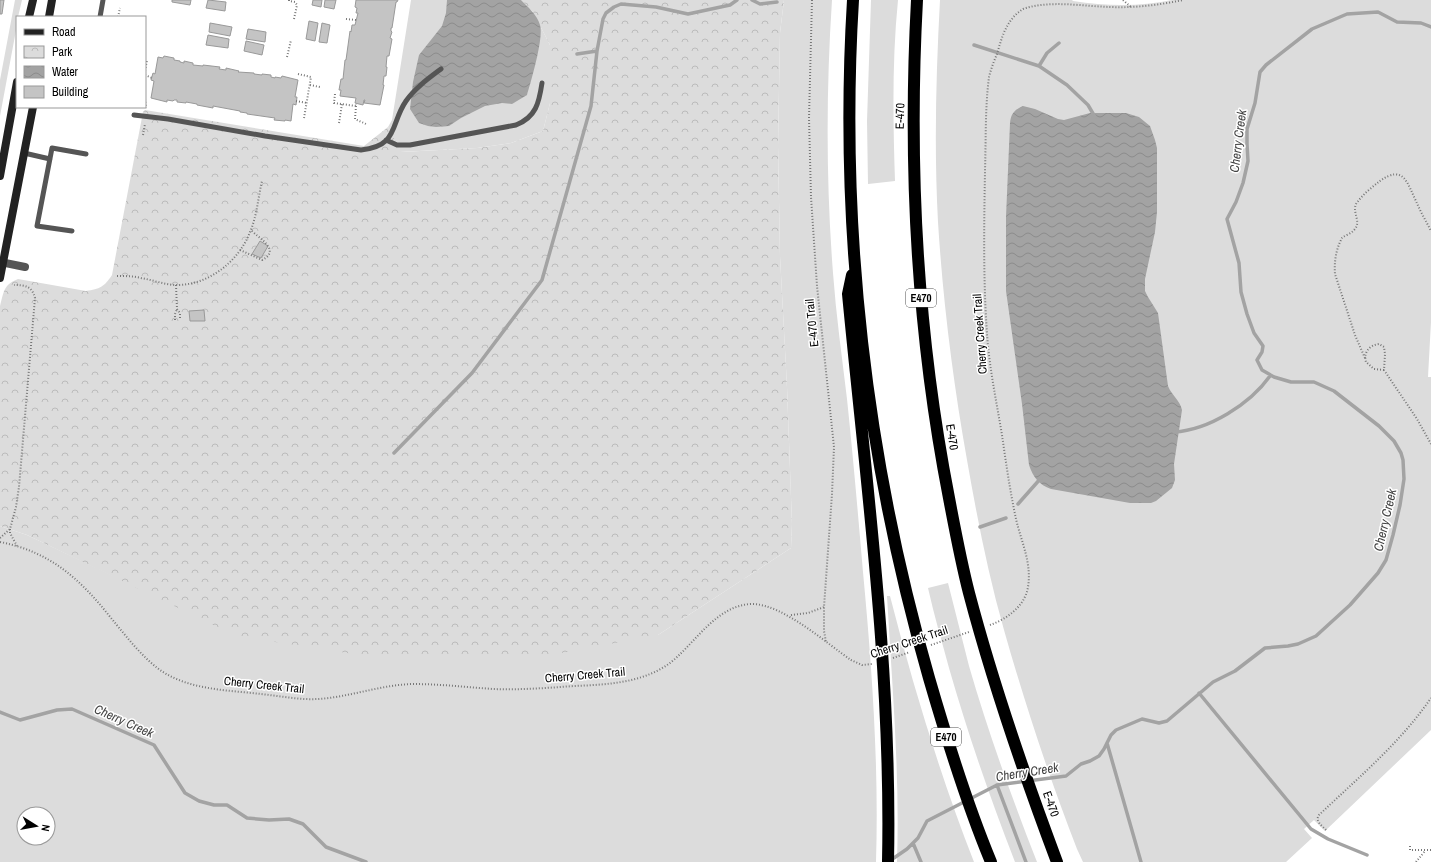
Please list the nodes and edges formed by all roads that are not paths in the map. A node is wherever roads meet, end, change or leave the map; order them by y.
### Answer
1 (32, 0) edge
2 (52, 0) edge
3 (103, 0) edge
4 (853, 0) edge
5 (917, 0) edge
6 (29, 16) edge
7 (49, 16) edge
8 (100, 16) edge
9 (441, 68) dead end
10 (542, 83) dead end
11 (16, 88) edge
12 (33, 108) edge
13 (134, 115) dead end
14 (386, 140) junction
15 (24, 153) junction
16 (86, 154) dead end
17 (50, 158) junction
18 (0, 176) edge
19 (72, 231) dead end
20 (2, 262) edge
21 (855, 262) junction
22 (25, 267) dead end
23 (0, 278) edge
24 (888, 862) edge
25 (991, 862) edge
26 (1057, 862) edge

1 - 6 main road
2 - 7 main road
3 - 8 lane
4 - 21 highway, E470
5 - 26 highway, E-470 / E470
9 - 14 lane
10 - 14 lane
11 - 18 main road
12 - 15 main road
13 - 14 lane
15 - 17 lane
15 - 20 main road
16 - 17 lane
17 - 19 lane
20 - 22 street
20 - 23 main road
21 - 24 highway
21 - 25 highway, E470

